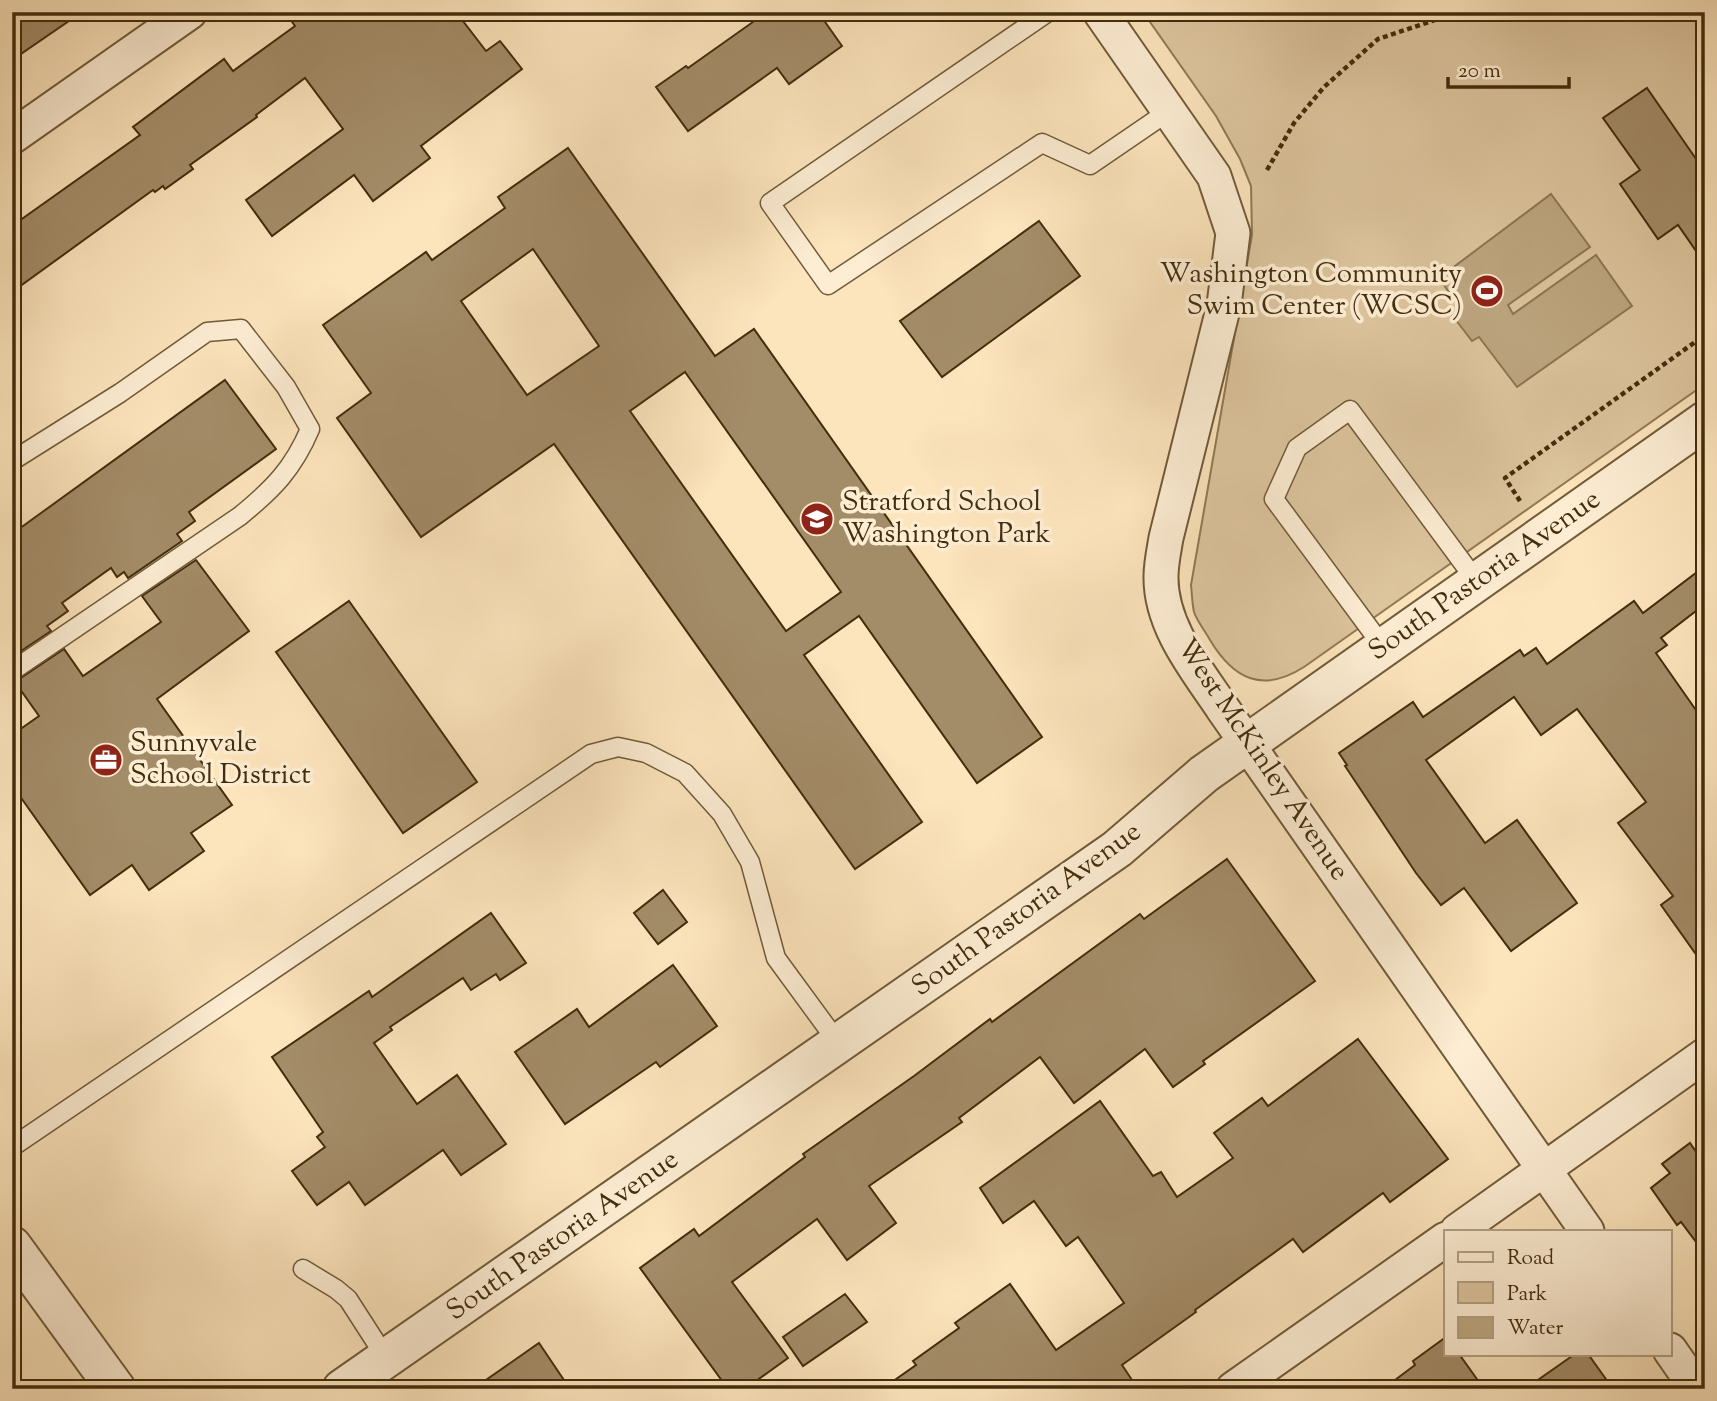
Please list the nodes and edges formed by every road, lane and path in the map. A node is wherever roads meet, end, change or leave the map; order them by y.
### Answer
1 (190, 12) edge
2 (1048, 12) edge
3 (1100, 12) edge
4 (1498, 12) edge
5 (1697, 12) edge
6 (1705, 25) edge
7 (1169, 111) junction
8 (12, 137) edge
9 (1267, 170) dead end
10 (1705, 335) edge
11 (1705, 421) edge
12 (12, 461) edge
13 (1523, 506) dead end
14 (1476, 582) junction
15 (1384, 648) junction
16 (12, 671) edge
17 (1247, 744) junction
18 (839, 1044) junction
19 (1705, 1055) edge
20 (12, 1147) edge
21 (1544, 1169) junction
22 (1458, 1230) edge
23 (1586, 1230) edge
24 (1444, 1240) edge
25 (12, 1246) edge
26 (303, 1269) dead end
27 (1672, 1353) edge
28 (386, 1358) junction
29 (116, 1389) edge
30 (342, 1389) edge
31 (1233, 1389) edge
32 (1697, 1389) edge

1 - 8 street
2 - 7 lane
3 - 7 street, West McKinley Avenue
4 - 9 path
5 - 6 path
7 - 17 street, West McKinley Avenue
10 - 13 path
11 - 14 street, South Pastoria Avenue
12 - 16 lane
14 - 15 street, South Pastoria Avenue
14 - 15 lane
15 - 17 street, South Pastoria Avenue
17 - 18 street, South Pastoria Avenue
17 - 21 street, West McKinley Avenue
18 - 20 lane
18 - 28 street, South Pastoria Avenue
19 - 21 street
21 - 22 street
21 - 23 street, West McKinley Avenue
24 - 31 street
25 - 29 street
26 - 28 lane
27 - 32 street
28 - 30 street, South Pastoria Avenue

